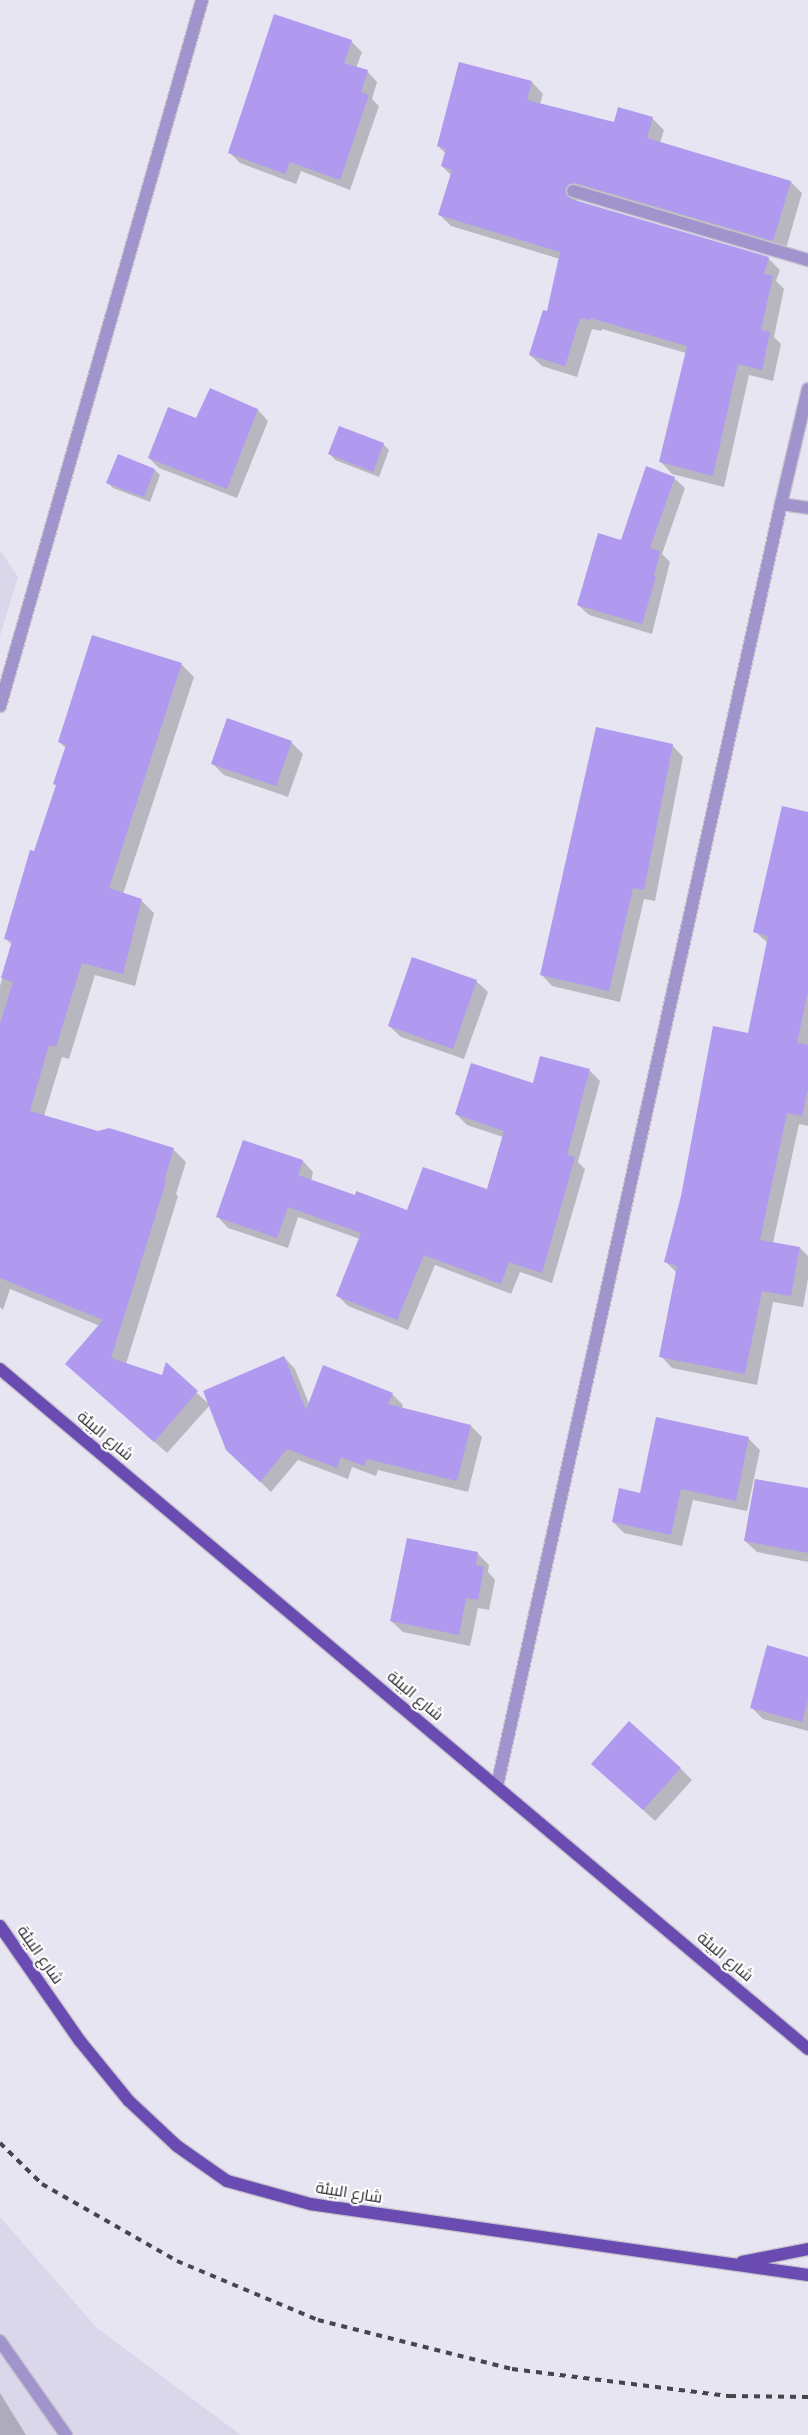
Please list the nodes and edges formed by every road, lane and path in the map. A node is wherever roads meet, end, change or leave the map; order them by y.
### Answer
1 (202, 0) edge
2 (573, 191) dead end
3 (808, 260) edge
4 (808, 389) edge
5 (781, 504) junction
6 (808, 508) edge
7 (0, 706) edge
8 (0, 1369) edge
9 (497, 1786) junction
10 (0, 1926) edge
11 (808, 2049) edge
12 (808, 2250) edge
13 (732, 2264) junction
14 (808, 2275) edge
15 (0, 2341) edge
16 (66, 2435) edge

1 - 7 street
2 - 3 street
4 - 5 street
5 - 6 street
5 - 9 street
8 - 9 main road, شارع البيئة
9 - 11 main road, شارع البيئة
10 - 13 main road, شارع البيئة
12 - 13 main road
13 - 14 main road, شارع البيئة
15 - 16 street

